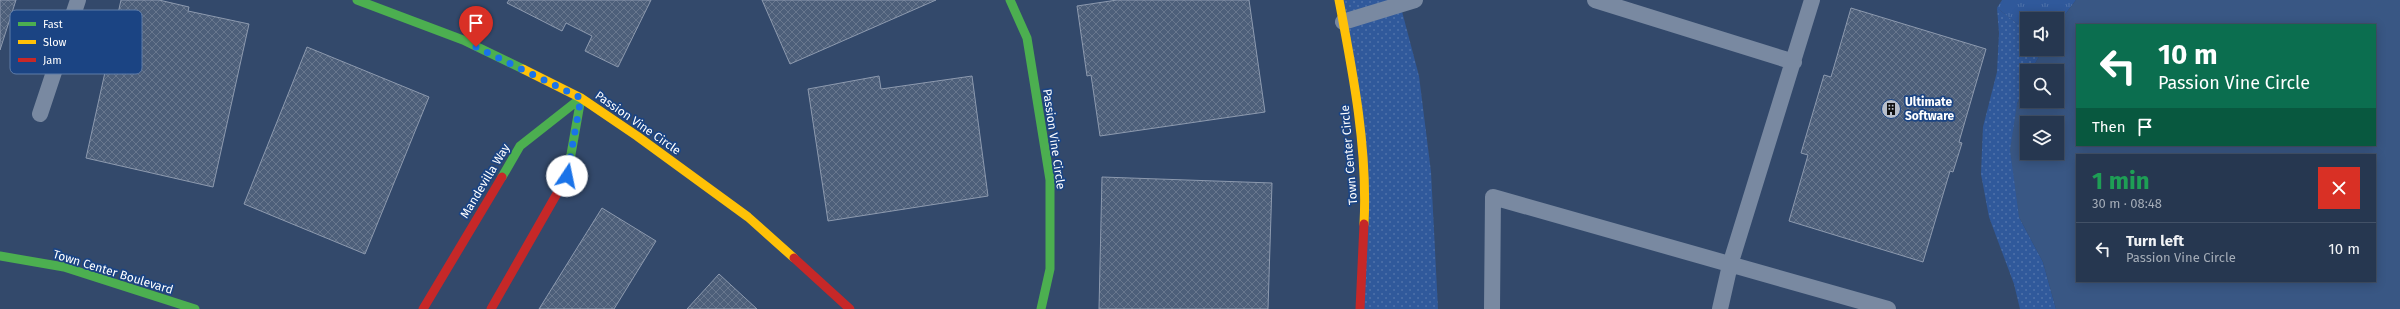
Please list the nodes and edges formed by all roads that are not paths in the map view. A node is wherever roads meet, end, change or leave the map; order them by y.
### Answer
1 (78, 0) edge
2 (357, 0) edge
3 (1010, 0) edge
4 (1340, 0) edge
5 (1415, 0) edge
6 (1595, 0) edge
7 (1812, 0) edge
8 (75, 10) edge
9 (1343, 22) junction
10 (1794, 62) junction
11 (53, 74) edge
12 (581, 98) junction
13 (40, 114) dead end
14 (0, 256) edge
15 (1730, 265) junction
16 (195, 309) edge
17 (423, 309) edge
18 (491, 309) edge
19 (850, 309) edge
20 (1041, 309) edge
21 (1360, 309) edge
22 (1492, 309) edge
23 (1720, 309) edge
24 (1888, 309) edge

1 - 8 lane
2 - 12 street, Passion Vine Circle
3 - 20 street, Passion Vine Circle
4 - 9 street, Town Center Circle
5 - 9 lane
6 - 10 lane
7 - 10 lane
9 - 21 street, Town Center Circle
10 - 15 lane
11 - 13 lane
12 - 17 street, Mandevilla Way
12 - 18 street
12 - 19 street, Passion Vine Circle
14 - 16 street, Town Center Boulevard
15 - 22 lane
15 - 23 lane
15 - 24 lane

